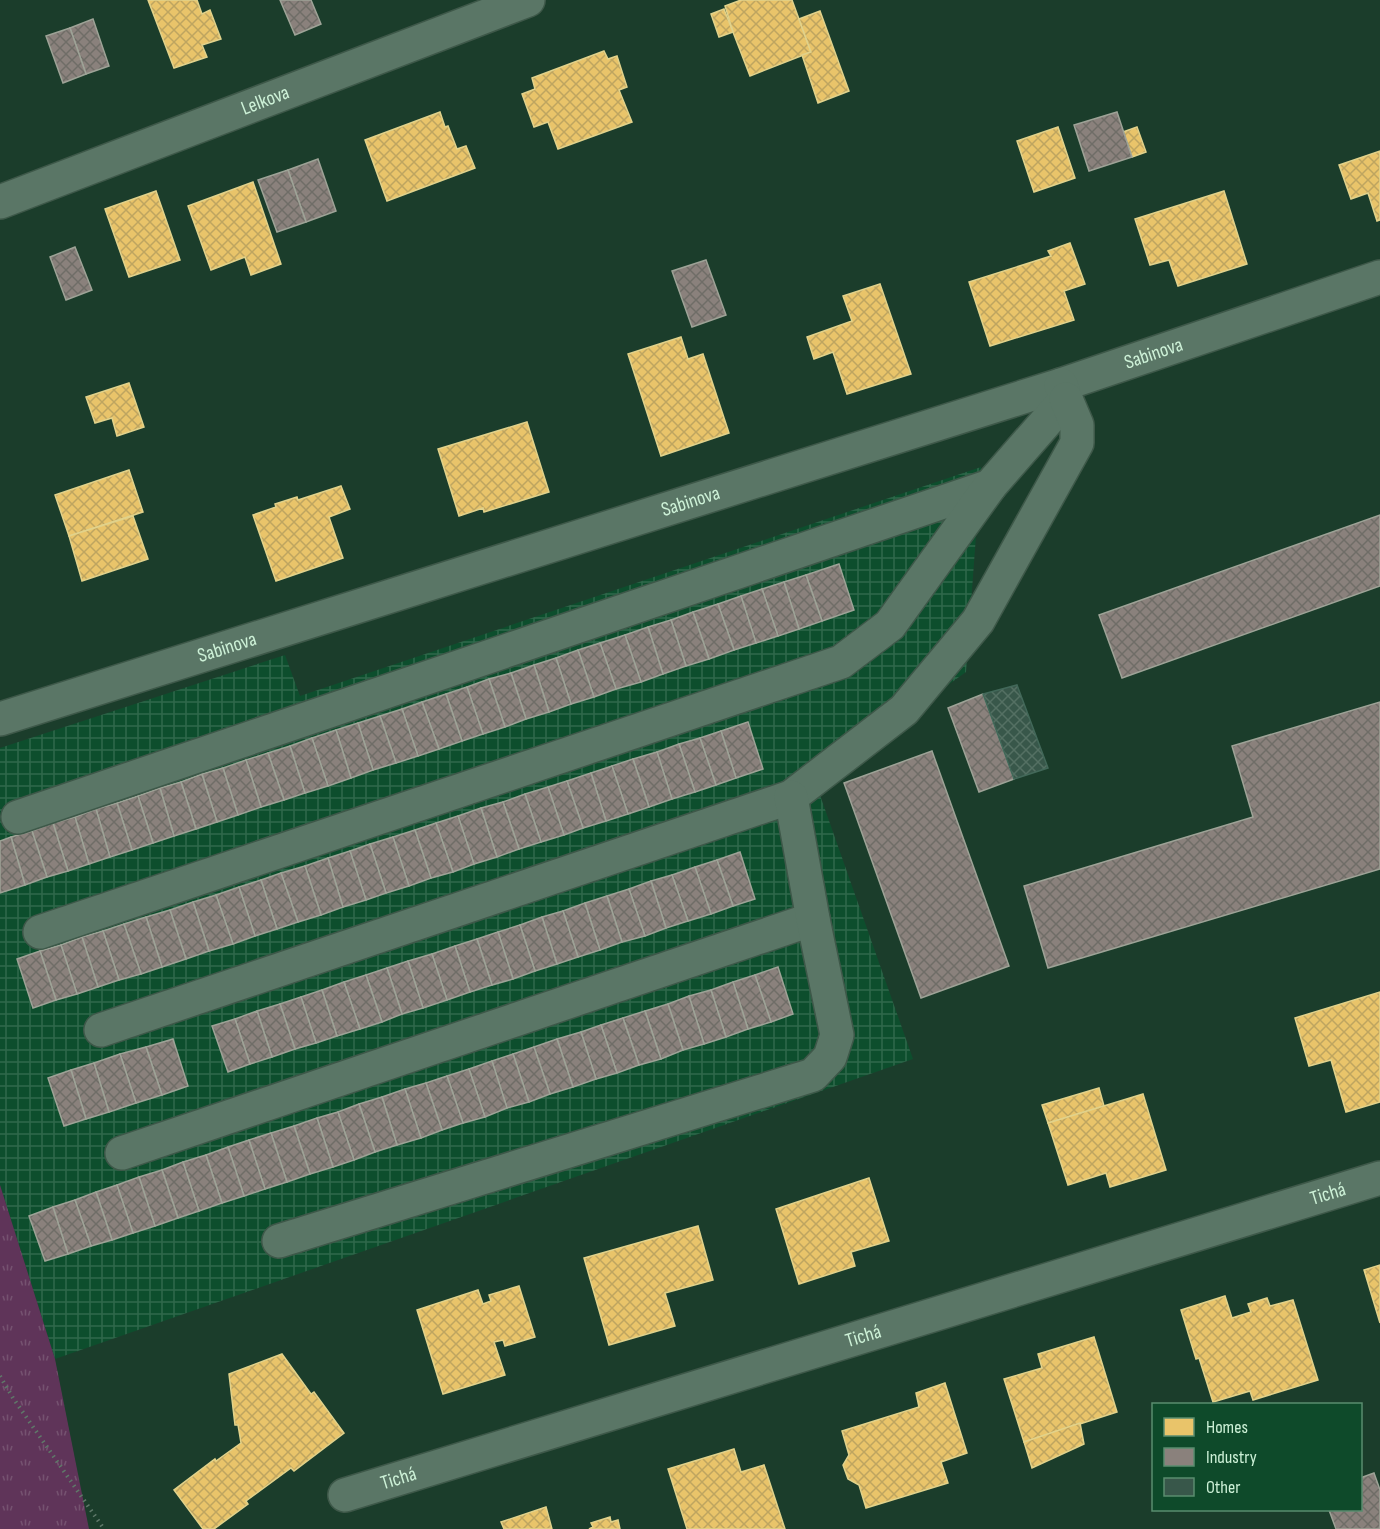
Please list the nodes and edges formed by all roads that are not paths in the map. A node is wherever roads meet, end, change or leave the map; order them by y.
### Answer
1 (528, 0) edge
2 (0, 202) edge
3 (1380, 277) edge
4 (1063, 392) junction
5 (990, 486) junction
6 (0, 719) edge
7 (791, 797) junction
8 (18, 818) dead end
9 (813, 919) junction
10 (40, 932) dead end
11 (101, 1030) dead end
12 (122, 1153) dead end
13 (1380, 1178) edge
14 (279, 1241) dead end
15 (345, 1495) dead end

1 - 2 street, Lelkova
3 - 4 street, Sabinova
4 - 5 street
4 - 6 street, Sabinova
4 - 7 street
5 - 8 street
5 - 10 street
7 - 9 street
7 - 11 street
9 - 12 street
9 - 14 street
13 - 15 street, Tichá

